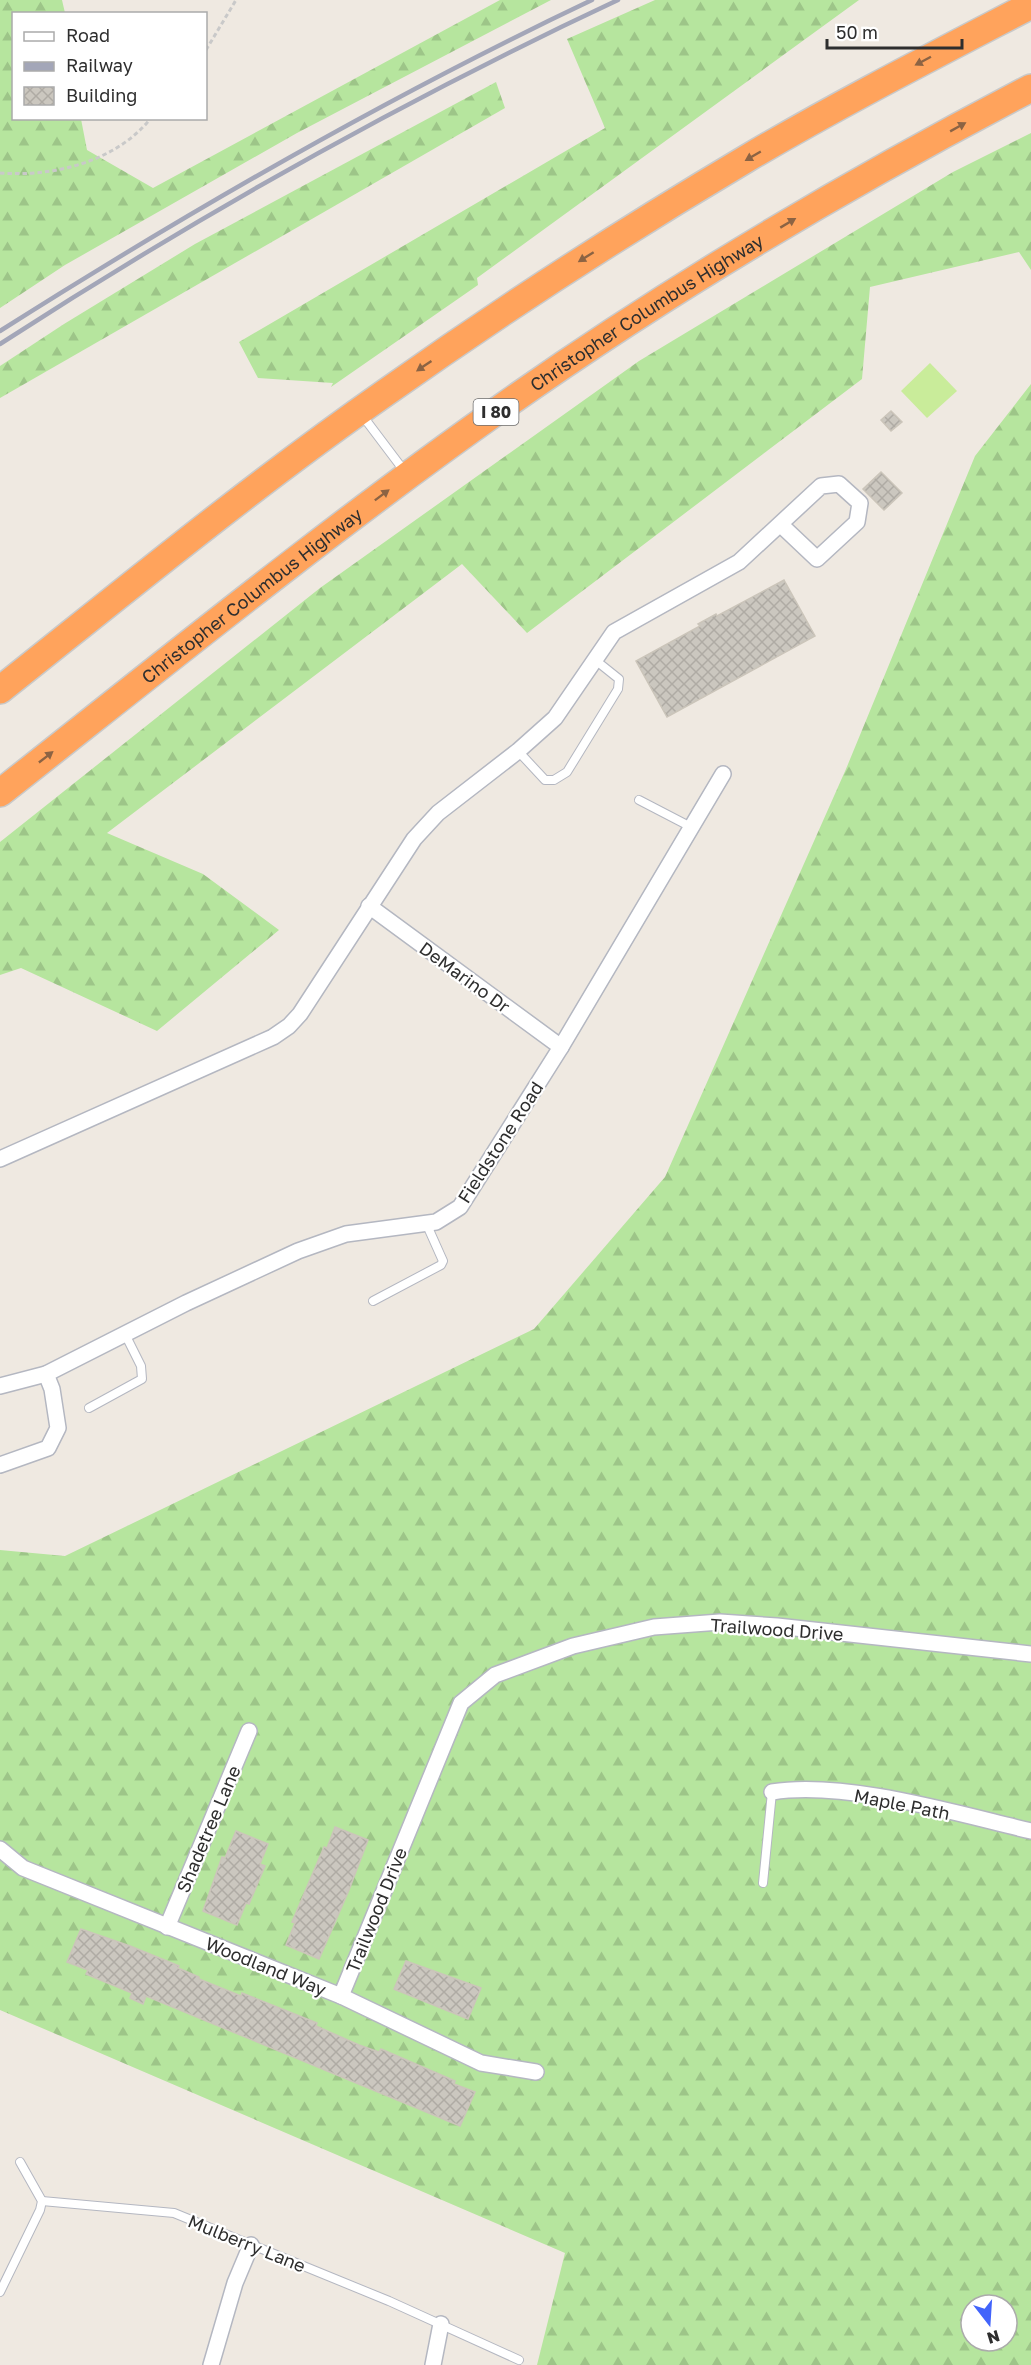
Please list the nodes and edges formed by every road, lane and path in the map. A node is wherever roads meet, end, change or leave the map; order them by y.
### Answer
1 (236, 0) edge
2 (1031, 5) edge
3 (207, 48) edge
4 (1031, 88) edge
5 (149, 120) edge
6 (0, 173) edge
7 (359, 411) junction
8 (408, 476) junction
9 (780, 524) junction
10 (594, 659) junction
11 (0, 690) edge
12 (518, 751) junction
13 (723, 774) dead end
14 (0, 793) edge
15 (639, 800) dead end
16 (691, 827) junction
17 (369, 906) junction
18 (561, 1047) junction
19 (0, 1159) edge
20 (426, 1223) junction
21 (373, 1301) dead end
22 (125, 1334) junction
23 (46, 1374) junction
24 (0, 1386) edge
25 (89, 1408) dead end
26 (0, 1465) edge
27 (1031, 1654) edge
28 (249, 1731) dead end
29 (772, 1792) joint
30 (1031, 1831) edge
31 (0, 1849) edge
32 (763, 1883) dead end
33 (167, 1927) junction
34 (341, 1996) junction
35 (536, 2072) dead end
36 (20, 2162) dead end
37 (42, 2201) junction
38 (251, 2244) junction
39 (0, 2292) edge
40 (441, 2324) junction
41 (519, 2360) dead end
42 (211, 2365) edge
43 (434, 2365) edge

1 - 3 path
2 -> 7 highway
8 -> 4 highway, Christopher Columbus Highway / I 80
5 - 6 path
7 - 8 lane
7 - 11 highway
14 -> 8 highway, Christopher Columbus Highway / I 80
9 - 9 street
9 - 10 street
10 - 12 street
10 - 12 lane
12 - 17 street
13 - 16 street, Fieldstone Road
15 - 16 lane
16 - 18 street, Fieldstone Road
17 - 18 street, DeMarino Dr
17 - 19 street
18 - 20 street, Fieldstone Road
20 - 21 lane
20 - 22 street, Fieldstone Road
22 - 23 street, Fieldstone Road
22 - 25 lane
23 - 24 street, Fieldstone Road
23 - 26 street
27 - 34 street, Trailwood Drive
28 - 33 street, Shadetree Lane
29 - 30 street, Maple Path
29 - 32 lane
31 - 33 street, Woodland Way
33 - 34 street, Woodland Way
34 - 35 street, Woodland Way
36 - 37 lane
37 - 38 lane, Mulberry Lane
37 - 39 lane
38 - 40 lane, Mulberry Lane
38 - 42 street
40 - 41 lane, Mulberry Lane
40 - 43 street

